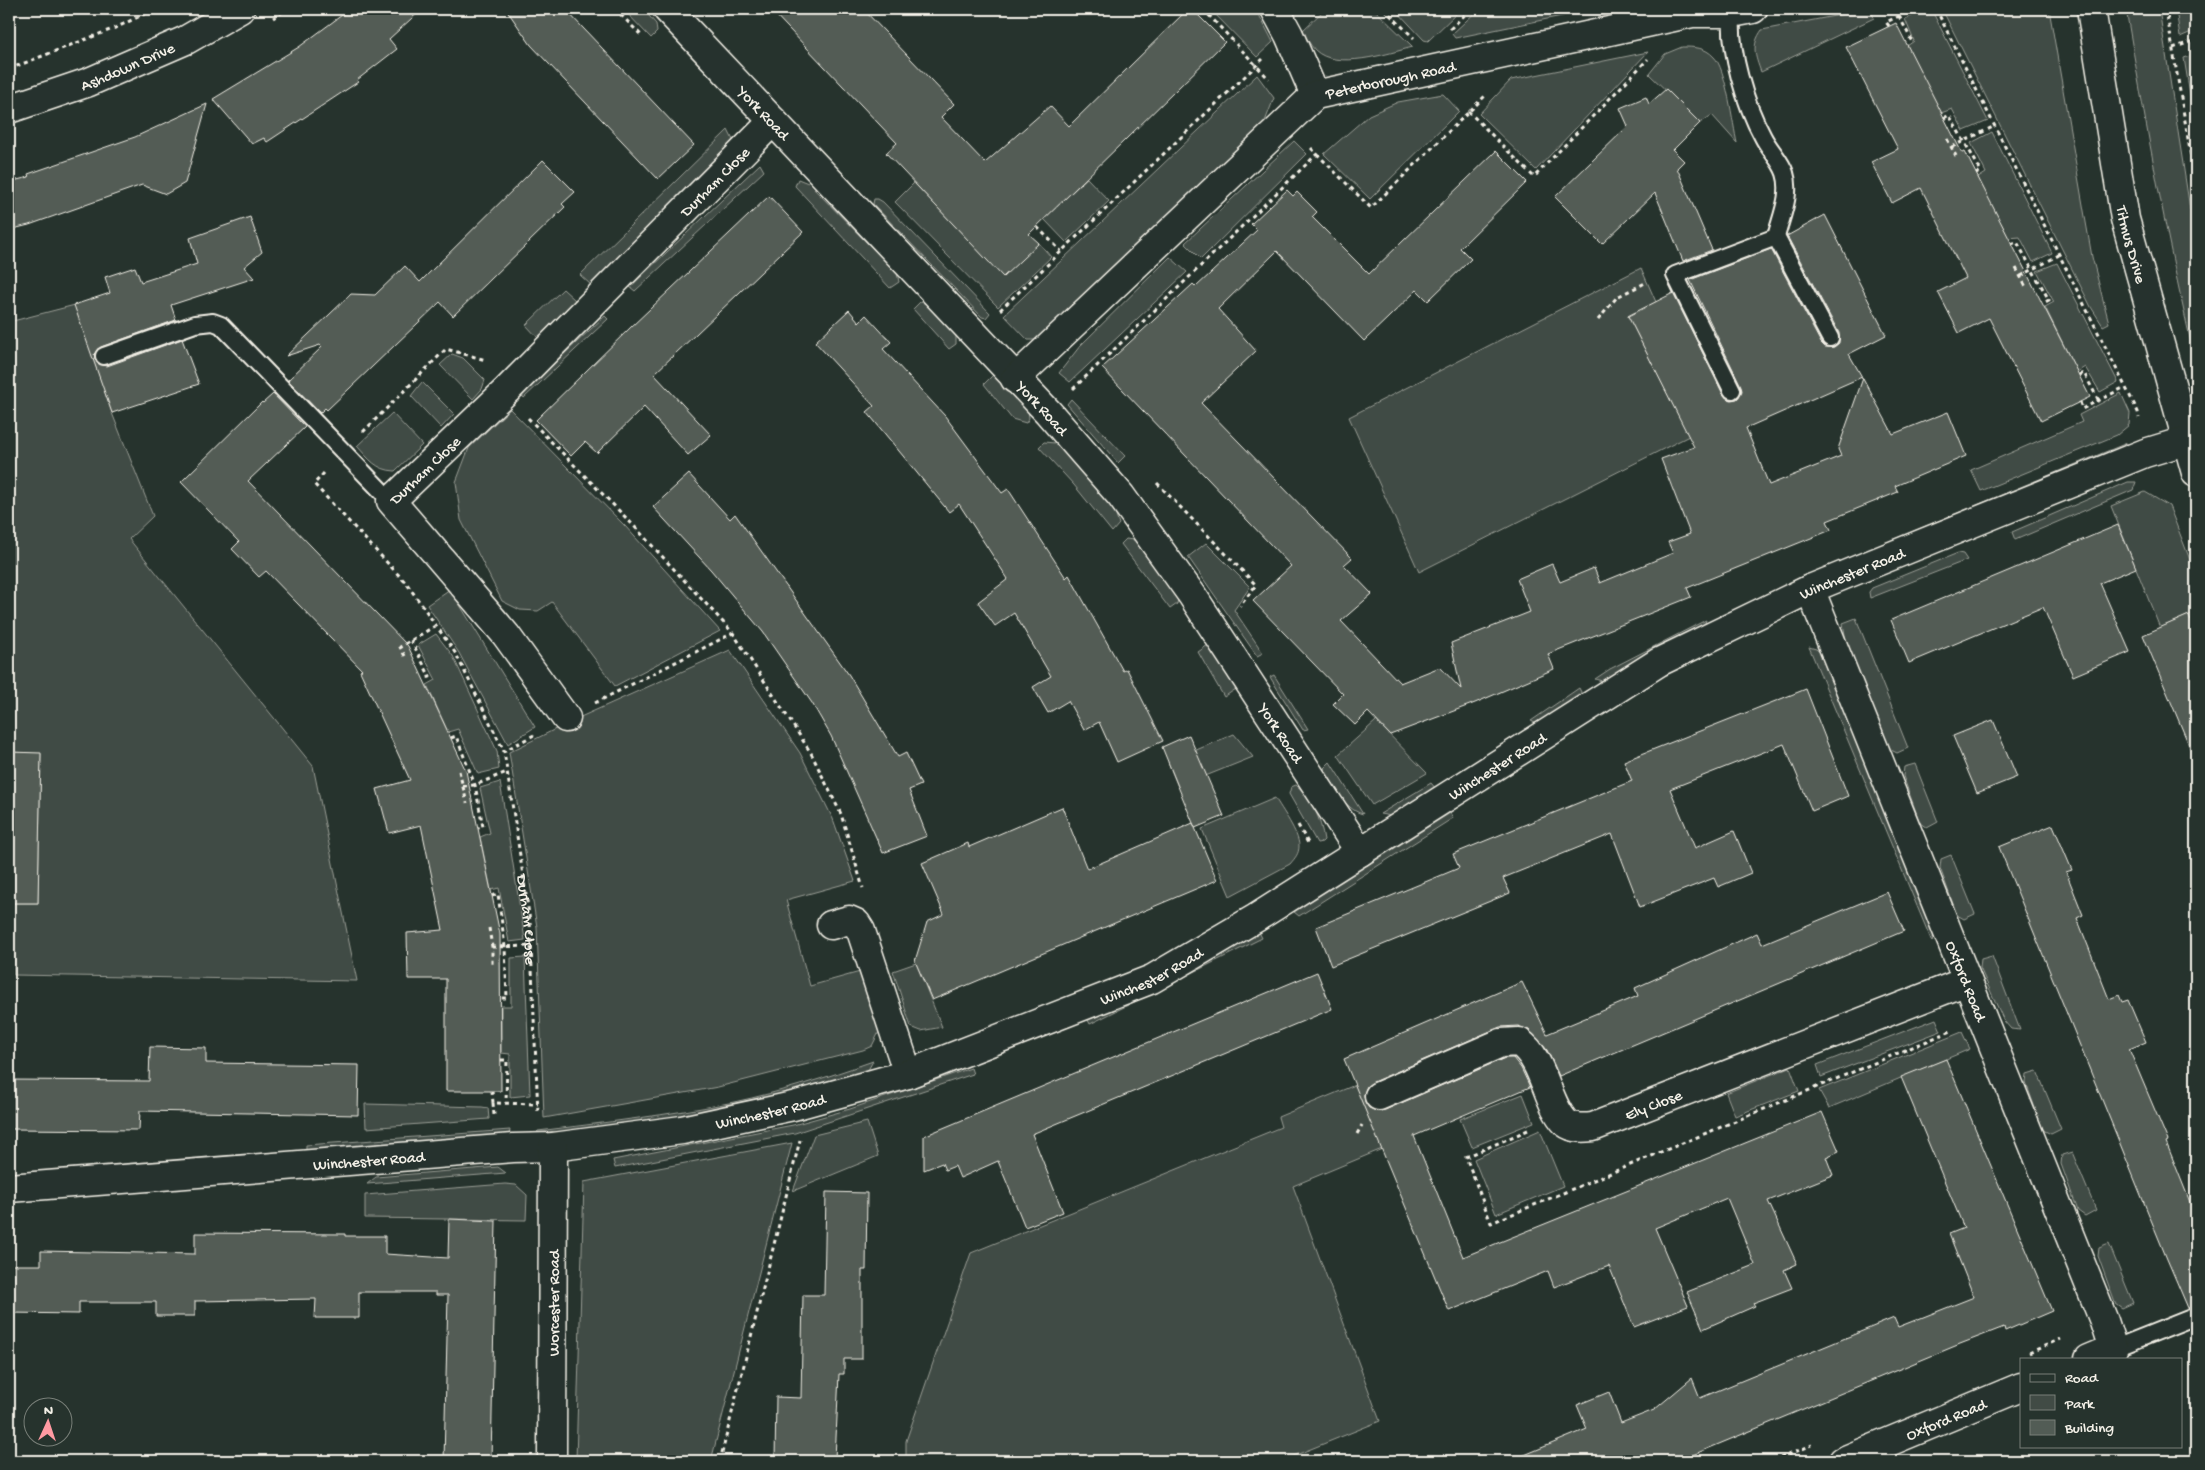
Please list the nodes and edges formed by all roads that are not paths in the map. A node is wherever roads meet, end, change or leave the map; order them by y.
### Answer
1 (240, 9) edge
2 (667, 9) edge
3 (1276, 9) edge
4 (2091, 9) edge
5 (1743, 11) edge
6 (1315, 95) junction
7 (9, 109) edge
8 (773, 122) junction
9 (1776, 237) junction
10 (1830, 338) dead end
11 (104, 356) dead end
12 (1015, 379) junction
13 (1732, 390) dead end
14 (2188, 440) junction
15 (2196, 473) edge
16 (391, 502) junction
17 (1810, 589) junction
18 (566, 718) road end
19 (1360, 852) junction
20 (844, 924) road end
21 (1967, 981) junction
22 (908, 1074) junction
23 (1379, 1096) dead end
24 (553, 1146) junction
25 (9, 1188) edge
26 (2196, 1316) edge
27 (2101, 1354) edge
28 (2020, 1387) edge
29 (552, 1461) edge
30 (1843, 1461) edge

1 - 7 street, Ashdown Drive
2 - 8 street, York Road
3 - 6 street
4 - 14 street, Titmus Drive
5 - 6 street, Peterborough Road
5 - 9 lane
6 - 12 street, Peterborough Road
8 - 12 street, York Road
8 - 16 street, Durham Close
9 - 10 lane
9 - 13 lane
11 - 16 lane
12 - 19 street, York Road
14 - 15 street, Titmus Drive
14 - 17 street, Winchester Road
16 - 18 street, Durham Close
17 - 19 street, Winchester Road
17 - 21 street, Oxford Road
19 - 22 street, Winchester Road
20 - 22 street
21 - 23 street, Ely Close
21 - 27 street, Oxford Road
22 - 24 street, Winchester Road
24 - 25 street, Winchester Road
24 - 29 street, Worcester Road
26 - 27 lane
28 - 30 street, Oxford Road

